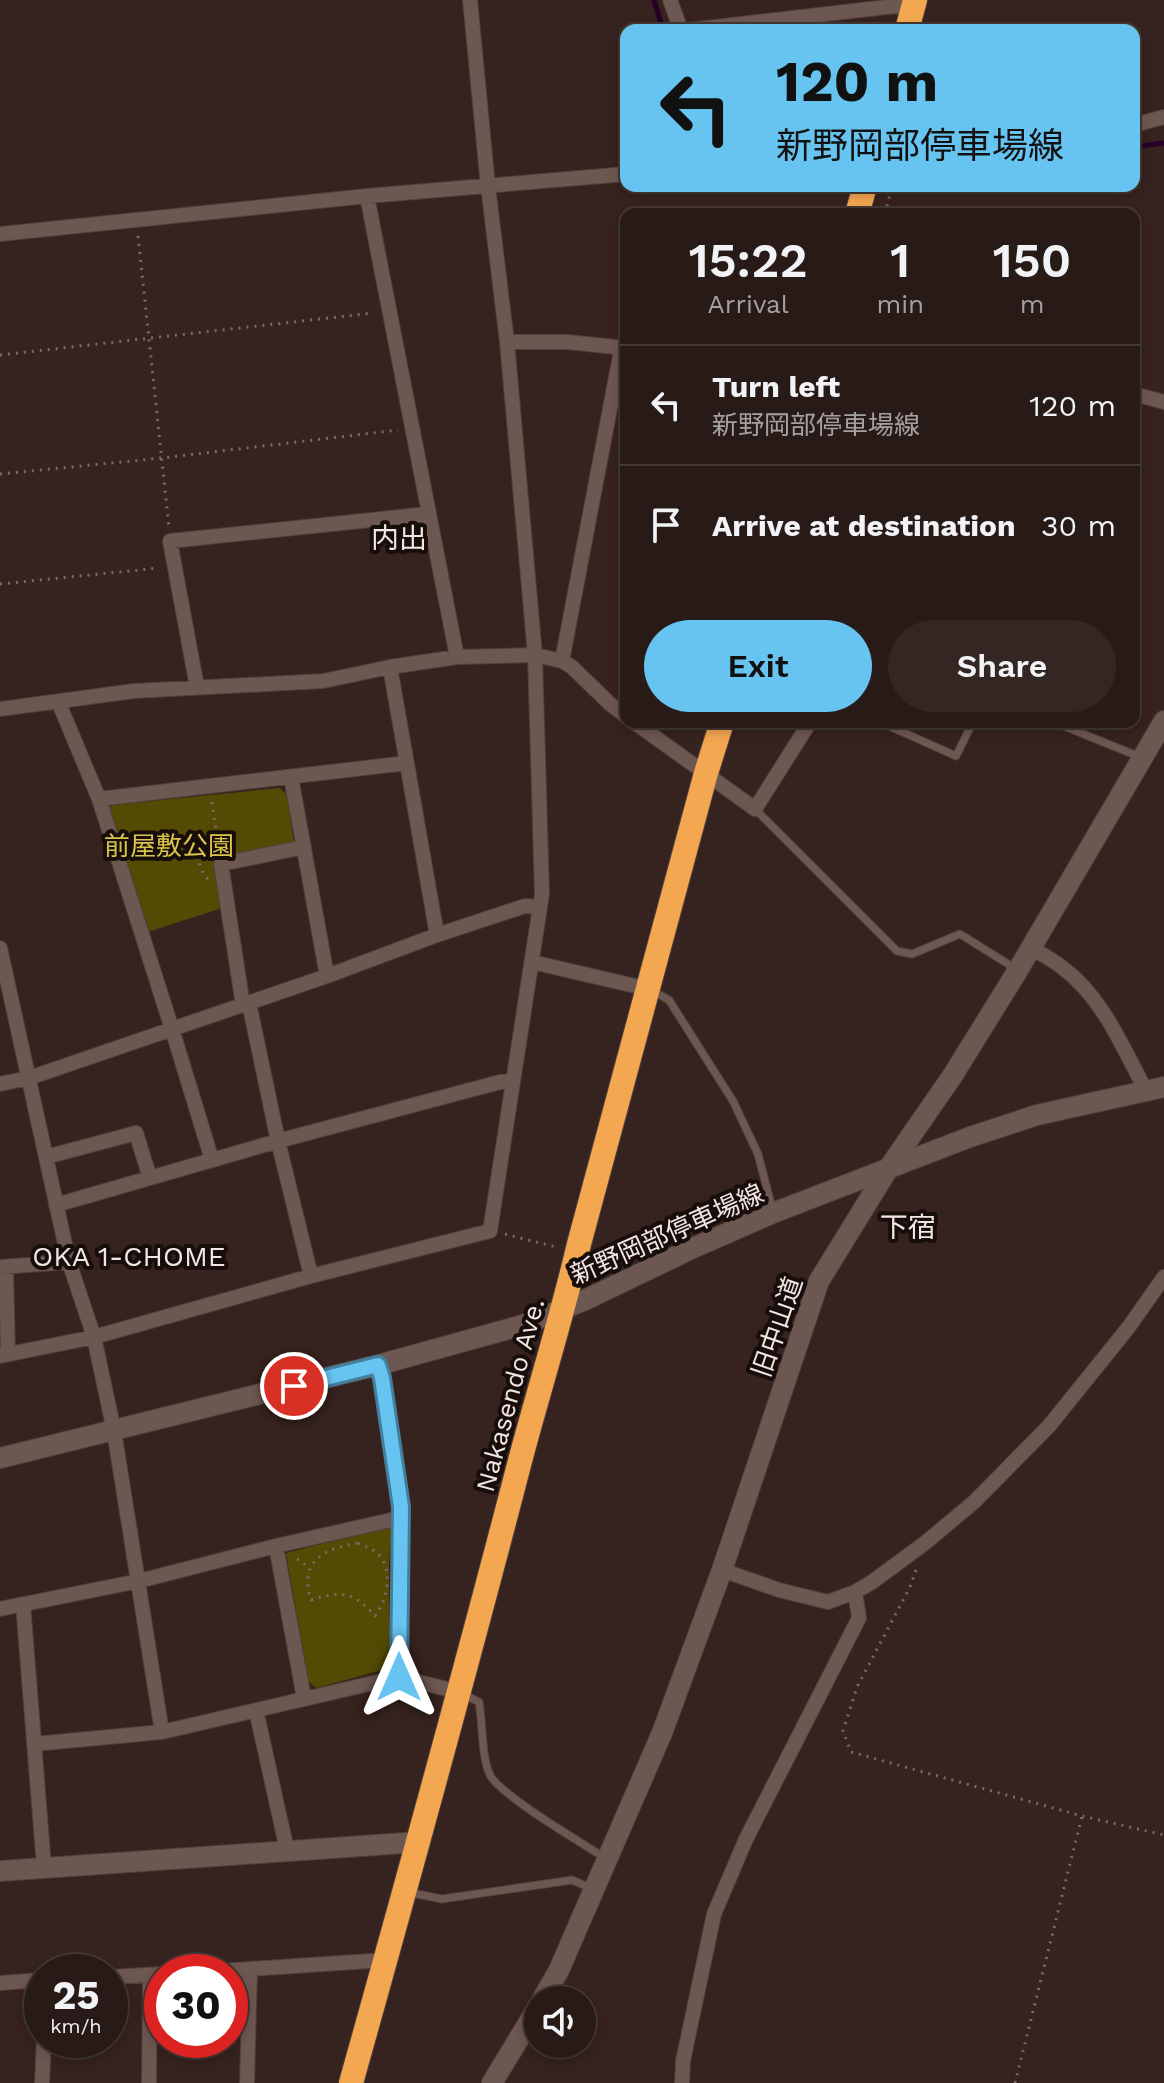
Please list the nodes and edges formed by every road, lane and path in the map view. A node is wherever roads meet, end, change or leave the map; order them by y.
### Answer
1 (470, 0) edge
2 (670, 0) edge
3 (912, 13) edge
4 (679, 24) edge
5 (740, 24) edge
6 (1164, 117) edge
7 (1140, 123) edge
8 (620, 175) edge
9 (488, 186) junction
10 (367, 196) junction
11 (137, 220) junction
12 (0, 234) edge
13 (389, 311) junction
14 (149, 339) junction
15 (507, 342) junction
16 (620, 347) edge
17 (0, 355) edge
18 (620, 362) edge
19 (1140, 396) edge
20 (1164, 402) edge
21 (412, 429) junction
22 (162, 458) junction
23 (0, 474) edge
24 (428, 514) junction
25 (170, 541) junction
26 (175, 566) junction
27 (0, 584) edge
28 (535, 655) junction
29 (457, 657) junction
30 (562, 661) junction
31 (390, 667) junction
32 (197, 687) junction
33 (58, 701) junction
34 (0, 709) edge
35 (620, 712) edge
36 (1164, 721) edge
37 (642, 728) edge
38 (720, 728) edge
39 (806, 728) edge
40 (893, 728) edge
41 (970, 728) edge
42 (1069, 728) edge
43 (1142, 758) junction
44 (407, 763) junction
45 (706, 773) junction
46 (291, 777) junction
47 (209, 787) junction
48 (99, 799) junction
49 (755, 809) junction
50 (218, 839) junction
51 (304, 847) junction
52 (201, 853) dead end
53 (243, 859) junction
54 (540, 907) junction
55 (437, 935) junction
56 (0, 948) edge
57 (1031, 948) junction
58 (532, 962) junction
59 (1018, 970) junction
60 (327, 976) junction
61 (4, 984) edge
62 (648, 989) junction
63 (246, 1004) junction
64 (172, 1029) junction
65 (29, 1078) junction
66 (512, 1081) junction
67 (0, 1084) edge
68 (1155, 1089) edge
69 (278, 1141) junction
70 (46, 1157) junction
71 (212, 1160) junction
72 (888, 1169) junction
73 (150, 1178) junction
74 (56, 1205) junction
75 (773, 1213) junction
76 (490, 1231) junction
77 (561, 1249) dead end
78 (69, 1262) junction
79 (3, 1267) edge
80 (311, 1276) junction
81 (1164, 1277) edge
82 (563, 1309) junction
83 (94, 1337) junction
84 (4, 1355) edge
85 (378, 1365) junction
86 (114, 1431) junction
87 (0, 1458) edge
88 (400, 1518) junction
89 (925, 1543) junction
90 (276, 1546) junction
91 (722, 1570) junction
92 (139, 1581) junction
93 (855, 1592) junction
94 (311, 1600) joint
95 (23, 1604) junction
96 (0, 1609) edge
97 (399, 1677) junction
98 (459, 1692) junction
99 (304, 1698) junction
100 (256, 1710) junction
101 (162, 1732) junction
102 (34, 1744) junction
103 (1082, 1816) junction
104 (1164, 1835) edge
105 (419, 1842) junction
106 (287, 1850) junction
107 (608, 1860) junction
108 (44, 1867) junction
109 (0, 1871) edge
110 (595, 1890) junction
111 (405, 1892) junction
112 (385, 1960) junction
113 (250, 1970) joint
114 (24, 1981) edge
115 (0, 1983) edge
116 (550, 1986) edge
117 (524, 2030) edge
118 (43, 2058) edge
119 (151, 2058) edge
120 (42, 2083) edge
121 (149, 2083) edge
122 (247, 2083) edge
123 (351, 2083) edge
124 (492, 2083) edge
125 (682, 2083) edge
126 (1015, 2083) edge

1 - 9 street
2 - 4 street
3 - 5 street
6 - 7 street
8 - 9 street
9 - 10 street
9 - 15 street
10 - 11 street
10 - 13 street
11 - 12 street
11 - 14 path
13 - 14 path
13 - 21 street
14 - 17 path
14 - 22 path
15 - 16 street
15 - 28 street
18 - 30 street
19 - 20 street
21 - 22 path
21 - 24 street
22 - 23 path
22 - 25 path
24 - 25 street
24 - 29 street
25 - 26 street
26 - 27 path
26 - 32 street
28 - 29 street
28 - 30 street
28 - 54 street
29 - 31 street
30 - 35 street
31 - 32 street
31 - 44 street
32 - 33 street
33 - 34 street
33 - 48 street
36 - 43 street, 旧中山道
37 - 45 street
38 - 45 highway, Nakasendo Ave.
39 - 49 street
40 - 41 lane
42 - 43 lane
43 - 57 street, 旧中山道
44 - 46 street
44 - 55 street
45 - 49 street
45 - 62 highway, Nakasendo Ave.
46 - 47 street
46 - 51 street
47 - 48 street
47 - 50 path
48 - 64 street
49 - 59 lane
50 - 52 path
50 - 53 path
51 - 53 street
51 - 60 street
53 - 63 street
54 - 55 street
54 - 58 street
55 - 60 street
56 - 61 street
57 - 59 street, 旧中山道
57 - 68 street
58 - 62 street
58 - 66 street
59 - 72 street, 旧中山道
60 - 63 street
61 - 65 street
62 - 75 lane
62 - 82 highway, Nakasendo Ave.
63 - 64 street
63 - 69 street
64 - 65 street
64 - 71 street
65 - 67 street
65 - 70 street
66 - 69 street
66 - 76 street
68 - 72 street, 新野岡部停車場線
69 - 71 street
69 - 80 street
70 - 73 street
70 - 74 street
71 - 73 street
72 - 75 street, 新野岡部停車場線
72 - 91 street, 旧中山道
73 - 74 street
74 - 78 street
75 - 82 street, 新野岡部停車場線
76 - 77 path
76 - 80 street
78 - 79 street
78 - 83 street
79 - 84 street
80 - 83 street
81 - 89 street
82 - 85 street, 新野岡部停車場線
82 - 98 highway, Nakasendo Ave.
83 - 84 street
83 - 86 street
85 - 86 street, 新野岡部停車場線
85 - 88 lane
86 - 87 street, 新野岡部停車場線
86 - 92 street
88 - 90 street
88 - 97 street
89 - 93 street
89 - 103 path
90 - 92 street
90 - 99 street
91 - 93 street
91 - 107 street, 旧中山道
92 - 95 street
92 - 101 street
93 - 125 street
94 - 94 path
95 - 96 street
95 - 102 street
97 - 98 street
97 - 99 street
98 - 105 highway, Nakasendo Ave.
98 - 107 lane
99 - 100 street
100 - 101 street
100 - 106 street
101 - 102 street
102 - 108 street
103 - 104 path
103 - 126 path
105 - 106 street
105 - 111 highway, Nakasendo Ave.
106 - 108 street
107 - 110 street, 旧中山道
108 - 109 street
110 - 111 lane
110 - 116 street, 旧中山道
111 - 112 highway, Nakasendo Ave.
112 - 113 street
112 - 123 highway, Nakasendo Ave.
113 - 122 street
114 - 115 street
117 - 124 street
118 - 120 street
119 - 121 street

